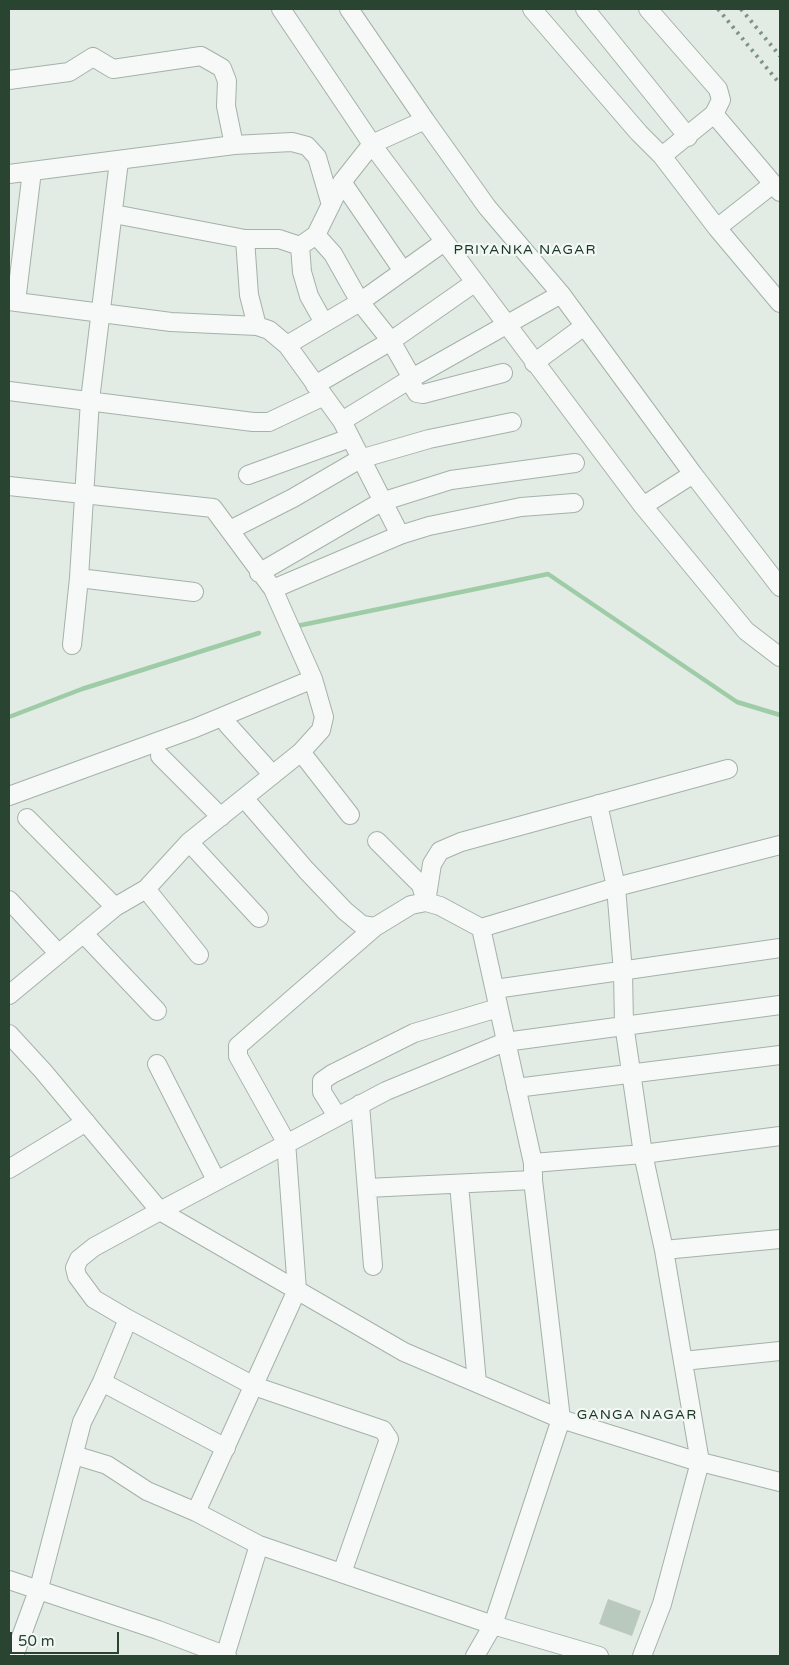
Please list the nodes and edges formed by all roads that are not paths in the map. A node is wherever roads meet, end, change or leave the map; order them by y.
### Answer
1 (281, 9) edge
2 (349, 9) edge
3 (532, 9) edge
4 (585, 9) edge
5 (648, 9) edge
6 (9, 80) edge
7 (714, 114) junction
8 (425, 120) junction
9 (688, 137) junction
10 (372, 144) junction
11 (234, 145) junction
12 (662, 156) junction
13 (119, 161) junction
14 (32, 171) junction
15 (9, 174) edge
16 (342, 182) junction
17 (777, 188) edge
18 (331, 205) junction
19 (114, 214) junction
20 (717, 228) junction
21 (316, 235) junction
22 (245, 239) junction
23 (444, 242) junction
24 (300, 246) junction
25 (403, 271) junction
26 (474, 282) junction
27 (561, 294) junction
28 (12, 302) edge
29 (360, 302) junction
30 (780, 303) edge
31 (99, 312) junction
32 (324, 323) junction
33 (508, 325) junction
34 (257, 326) junction
35 (583, 327) junction
36 (391, 340) junction
37 (287, 345) junction
38 (534, 363) junction
39 (503, 373) dead end
40 (410, 379) junction
41 (9, 390) edge
42 (320, 390) junction
43 (90, 400) junction
44 (342, 421) junction
45 (512, 422) dead end
46 (350, 438) junction
47 (360, 459) junction
48 (575, 463) dead end
49 (693, 474) junction
50 (248, 475) dead end
51 (9, 486) edge
52 (83, 494) junction
53 (381, 502) junction
54 (574, 503) dead end
55 (642, 506) junction
56 (230, 530) junction
57 (400, 535) junction
58 (259, 573) junction
59 (79, 578) junction
60 (780, 587) edge
61 (273, 589) junction
62 (194, 592) dead end
63 (72, 645) dead end
64 (780, 657) edge
65 (313, 679) junction
66 (227, 724) dead end
67 (301, 752) junction
68 (160, 756) dead end
69 (728, 769) dead end
70 (272, 774) junction
71 (9, 796) edge
72 (244, 798) junction
73 (598, 804) junction
74 (350, 815) dead end
75 (221, 817) junction
76 (27, 818) dead end
77 (377, 841) dead end
78 (189, 842) junction
79 (780, 845) edge
80 (616, 887) junction
81 (146, 889) junction
82 (9, 900) edge
83 (426, 902) junction
84 (114, 907) junction
85 (259, 918) dead end
86 (375, 927) junction
87 (481, 928) junction
88 (83, 933) junction
89 (780, 948) edge
90 (58, 954) junction
91 (200, 955) dead end
92 (623, 972) junction
93 (495, 989) junction
94 (9, 995) edge
95 (780, 1005) edge
96 (498, 1008) junction
97 (157, 1011) dead end
98 (624, 1024) junction
99 (9, 1034) edge
100 (505, 1042) junction
101 (780, 1055) edge
102 (157, 1064) dead end
103 (631, 1075) junction
104 (516, 1088) junction
105 (360, 1104) junction
106 (337, 1116) junction
107 (86, 1122) junction
108 (780, 1136) edge
109 (286, 1142) junction
110 (644, 1154) junction
111 (9, 1169) edge
112 (533, 1172) junction
113 (216, 1180) junction
114 (459, 1184) junction
115 (367, 1188) junction
116 (160, 1211) junction
117 (780, 1239) edge
118 (664, 1250) junction
119 (373, 1266) dead end
120 (297, 1290) junction
121 (128, 1319) junction
122 (780, 1351) edge
123 (683, 1361) junction
124 (102, 1382) junction
125 (477, 1384) junction
126 (254, 1386) junction
127 (561, 1419) junction
128 (226, 1448) junction
129 (74, 1455) junction
130 (700, 1462) junction
131 (780, 1482) edge
132 (196, 1512) junction
133 (259, 1545) junction
134 (342, 1573) junction
135 (9, 1580) edge
136 (39, 1588) junction
137 (493, 1625) junction
138 (14, 1656) edge
139 (226, 1656) edge
140 (475, 1656) edge
141 (599, 1656) edge
142 (642, 1656) edge

1 - 10 street
2 - 8 street
3 - 12 street
4 - 9 street
5 - 7 street
6 - 11 street
7 - 9 street
7 - 17 street
8 - 10 street
8 - 27 street
9 - 12 street
10 - 16 street
10 - 23 street
11 - 13 street
11 - 18 street
12 - 20 street
13 - 14 street
13 - 19 street
14 - 15 street
14 - 28 street
16 - 18 street
16 - 25 street
17 - 20 street
18 - 21 street
19 - 22 street
19 - 31 street
20 - 30 street
21 - 24 street
21 - 29 street
22 - 24 street
22 - 34 street
23 - 25 street
23 - 26 street
24 - 32 street
25 - 29 street
26 - 33 street
26 - 36 street
27 - 33 street
27 - 35 street
28 - 31 street
29 - 32 street
29 - 36 street
31 - 34 street
31 - 43 street
32 - 37 street
33 - 38 street
33 - 40 street
34 - 37 street
35 - 38 street
35 - 49 street
36 - 40 street
36 - 42 street
37 - 42 street
38 - 55 street
39 - 40 street
40 - 44 street
41 - 43 street
42 - 43 street
42 - 44 street
43 - 52 street
44 - 46 street
45 - 47 street
46 - 47 street
46 - 50 street
47 - 53 street
47 - 56 street
48 - 53 street
49 - 55 street
49 - 60 street
51 - 52 street
52 - 56 street
52 - 59 street
53 - 57 street
53 - 58 street
54 - 57 street
55 - 64 street
56 - 58 street
57 - 61 street
58 - 61 street
59 - 62 street
59 - 63 street
61 - 65 street
65 - 67 street
65 - 71 street
66 - 70 street
67 - 70 street
67 - 74 street
68 - 75 street
69 - 73 street
70 - 72 street
72 - 75 street
72 - 86 street
73 - 80 street
73 - 83 street
75 - 78 street
76 - 84 street
77 - 83 street
78 - 81 street
78 - 85 street
79 - 80 street
80 - 87 street
80 - 92 street
81 - 84 street
81 - 91 street
82 - 90 street
83 - 86 street
83 - 87 street
84 - 88 street
86 - 109 street
87 - 93 street
88 - 90 street
88 - 97 street
89 - 92 street
90 - 94 street
92 - 93 street
92 - 98 street
93 - 96 street
95 - 98 street
96 - 100 street
96 - 106 street
98 - 100 street
98 - 103 street
99 - 107 street
100 - 104 street
100 - 105 street
101 - 103 street
102 - 113 street
103 - 104 street
103 - 110 street
104 - 112 street
105 - 106 street
105 - 115 street
106 - 109 street
107 - 111 street
107 - 116 street
108 - 110 street
109 - 113 street
109 - 120 street
110 - 112 street
110 - 118 street
112 - 114 street
112 - 127 street
113 - 116 street
114 - 115 street
114 - 125 street
115 - 119 street
116 - 120 street
116 - 121 street
117 - 118 street
118 - 123 street
120 - 125 street
120 - 126 street
121 - 124 street
121 - 126 street
122 - 123 street
123 - 130 street
124 - 128 street
124 - 129 street
125 - 127 street
126 - 128 street
126 - 134 street
127 - 130 street
127 - 137 street
128 - 132 street
129 - 132 street
129 - 136 street
130 - 131 street
130 - 142 street
132 - 133 street
133 - 134 street
133 - 139 street
134 - 137 street
135 - 136 street
136 - 138 street
136 - 139 street
137 - 140 street
137 - 141 street

